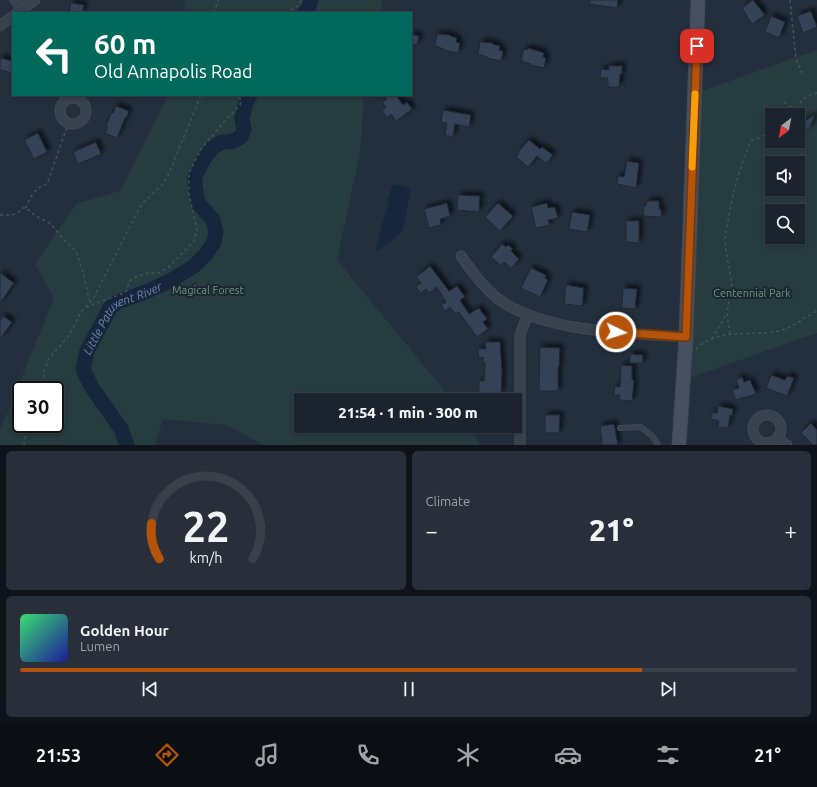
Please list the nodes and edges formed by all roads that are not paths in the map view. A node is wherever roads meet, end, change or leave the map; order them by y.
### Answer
1 (15, 0) edge
2 (35, 0) edge
3 (698, 0) edge
4 (22, 12) edge
5 (12, 17) edge
6 (0, 26) edge
7 (60, 98) edge
8 (461, 256) dead end
9 (527, 316) junction
10 (686, 337) junction
11 (620, 428) dead end
12 (778, 438) dead end
13 (520, 445) edge
14 (658, 445) edge
15 (679, 445) edge
16 (787, 445) edge

1 - 4 street
2 - 4 street
3 - 10 street
5 - 6 street
7 - 7 street
8 - 9 street
9 - 10 street
9 - 13 street
10 - 15 street
11 - 14 lane
12 - 16 street

